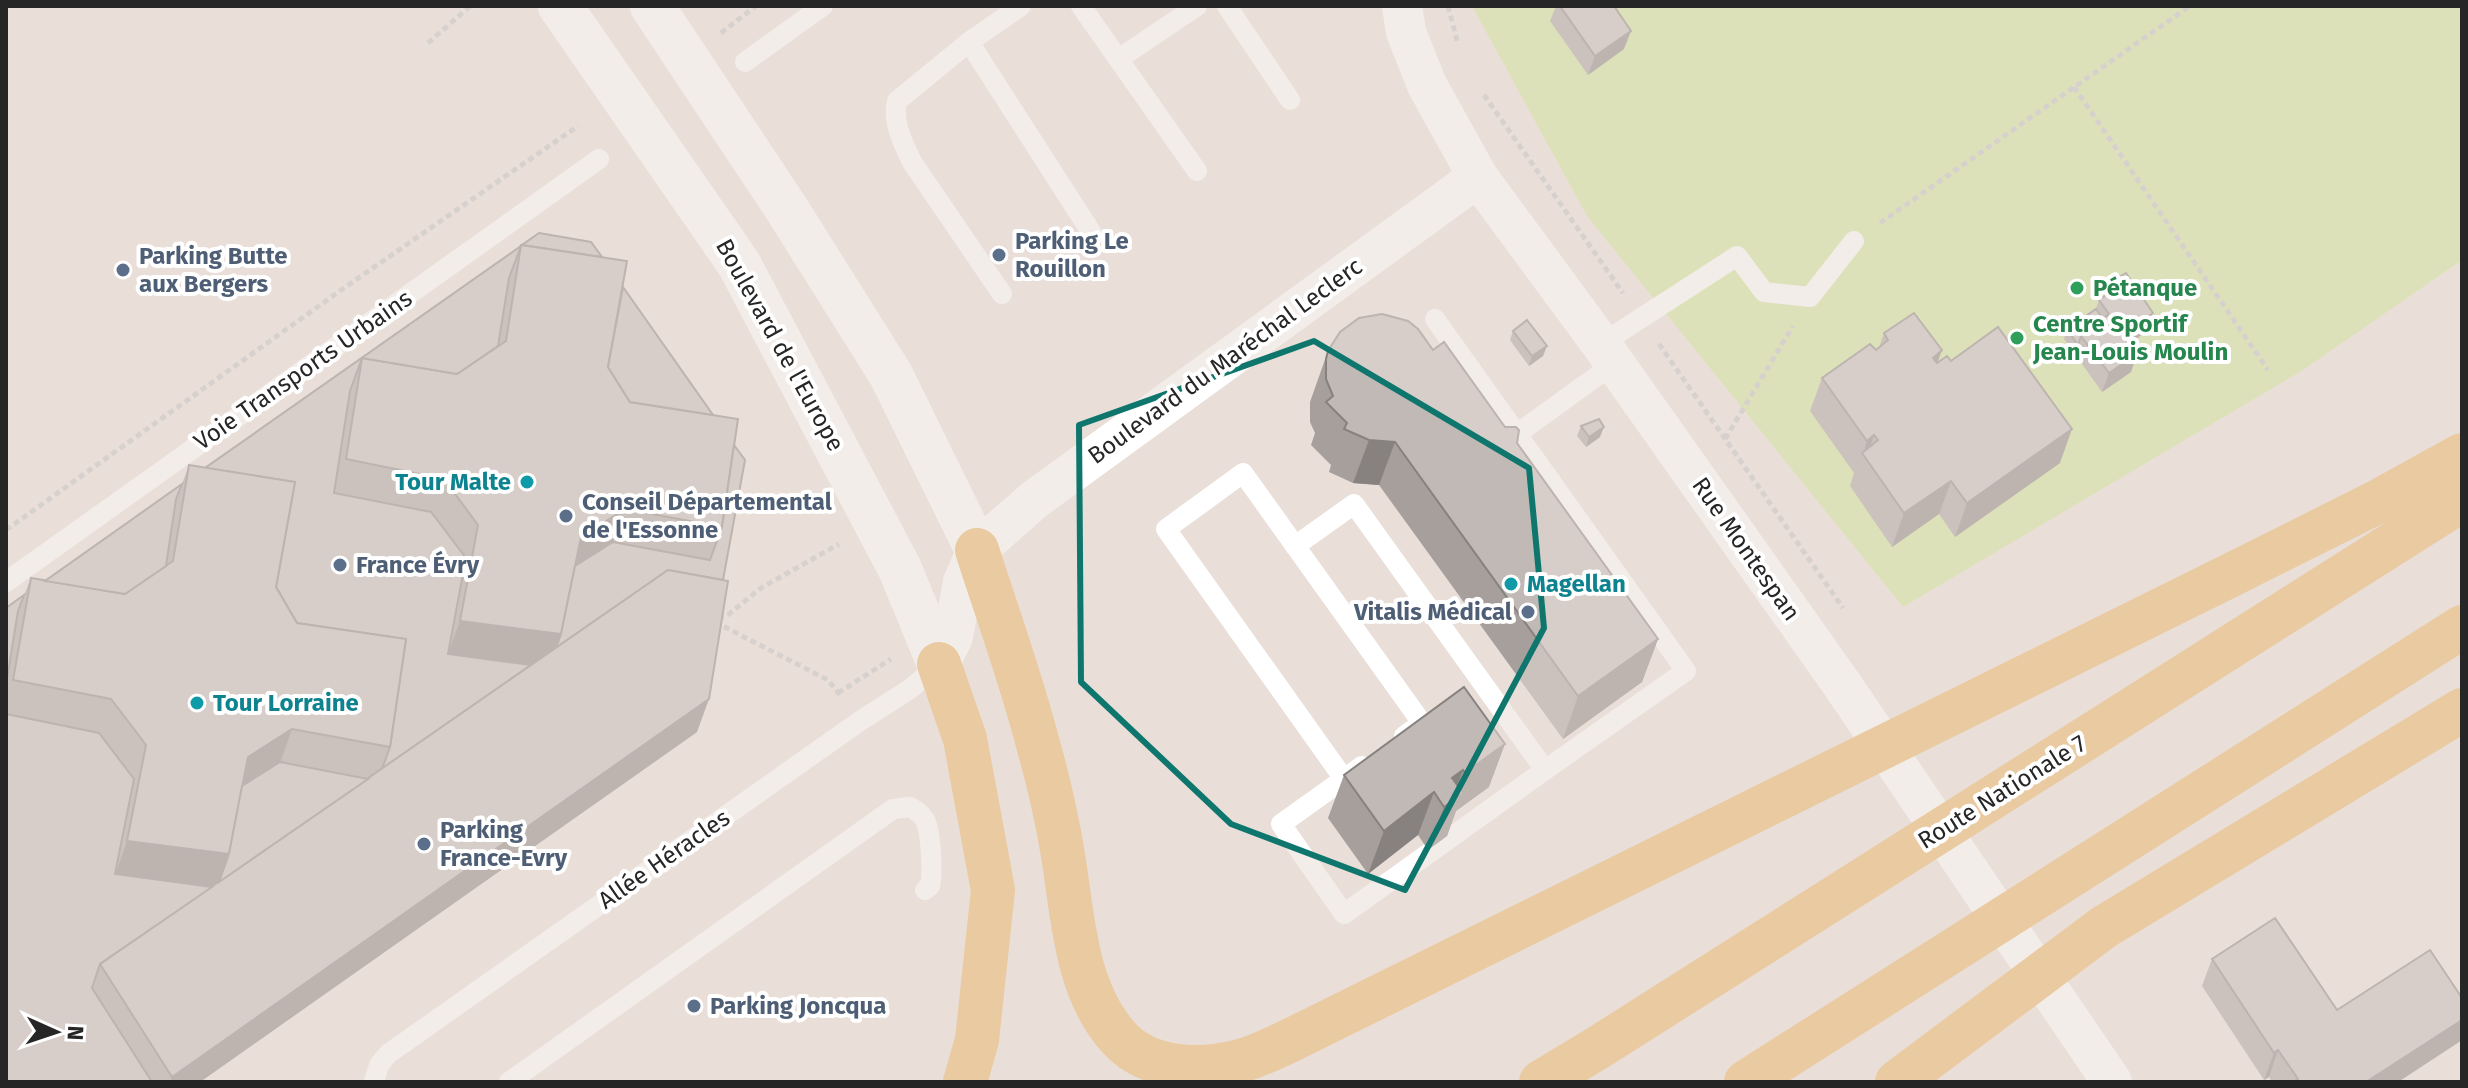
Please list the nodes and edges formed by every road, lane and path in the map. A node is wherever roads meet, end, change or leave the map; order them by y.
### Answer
1 (470, 6) edge
2 (560, 6) edge
3 (652, 6) edge
4 (756, 6) edge
5 (823, 6) edge
6 (1021, 6) edge
7 (1081, 6) edge
8 (1197, 6) edge
9 (1227, 6) edge
10 (1402, 6) edge
11 (2190, 6) edge
12 (721, 33) dead end
13 (969, 42) junction
14 (428, 43) dead end
15 (1120, 58) junction
16 (745, 62) dead end
17 (2074, 87) junction
18 (1290, 100) dead end
19 (578, 126) dead end
20 (599, 159) dead end
21 (1197, 171) dead end
22 (1478, 177) junction
23 (1091, 232) dead end
24 (1854, 241) joint
25 (1002, 294) dead end
26 (1810, 297) junction
27 (1435, 319) dead end
28 (1608, 353) junction
29 (2268, 370) dead end
30 (1517, 434) junction
31 (1725, 439) dead end
32 (2462, 455) edge
33 (2462, 500) edge
34 (6, 530) edge
35 (849, 539) dead end
36 (1295, 546) junction
37 (977, 550) junction
38 (6, 582) edge
39 (2462, 627) edge
40 (939, 664) junction
41 (828, 680) dead end
42 (2462, 710) edge
43 (1545, 770) junction
44 (1344, 779) junction
45 (925, 890) dead end
46 (2107, 1074) edge
47 (374, 1082) edge
48 (509, 1082) edge
49 (965, 1082) edge
50 (1541, 1082) edge
51 (1746, 1082) edge
52 (1897, 1082) edge

1 - 14 path
2 - 40 main road, Boulevard de l'Europe
3 - 37 main road
4 - 12 path
5 - 16 lane
6 - 13 lane
7 - 15 lane
8 - 15 lane
9 - 18 lane
10 - 22 street, Rue Montespan
11 - 17 path
13 - 23 lane
13 - 25 lane
15 - 21 lane
17 - 24 path
17 - 29 path
19 - 34 path
20 - 38 lane, Voie Transports Urbains
22 - 28 street, Rue Montespan
22 - 37 street, Boulevard du Maréchal Leclerc
24 - 26 lane
26 - 28 lane
26 - 31 path
27 - 30 lane
28 - 30 lane
28 - 46 street, Rue Montespan
30 - 43 lane
32 - 37 main road
33 - 50 main road, Route Nationale 7
35 - 41 path
36 - 43 lane
36 - 44 lane
36 - 44 lane
37 - 40 street
39 - 51 main road
40 - 47 lane, Allée Héracles
40 - 49 main road
42 - 52 main road
43 - 44 lane
45 - 48 lane

